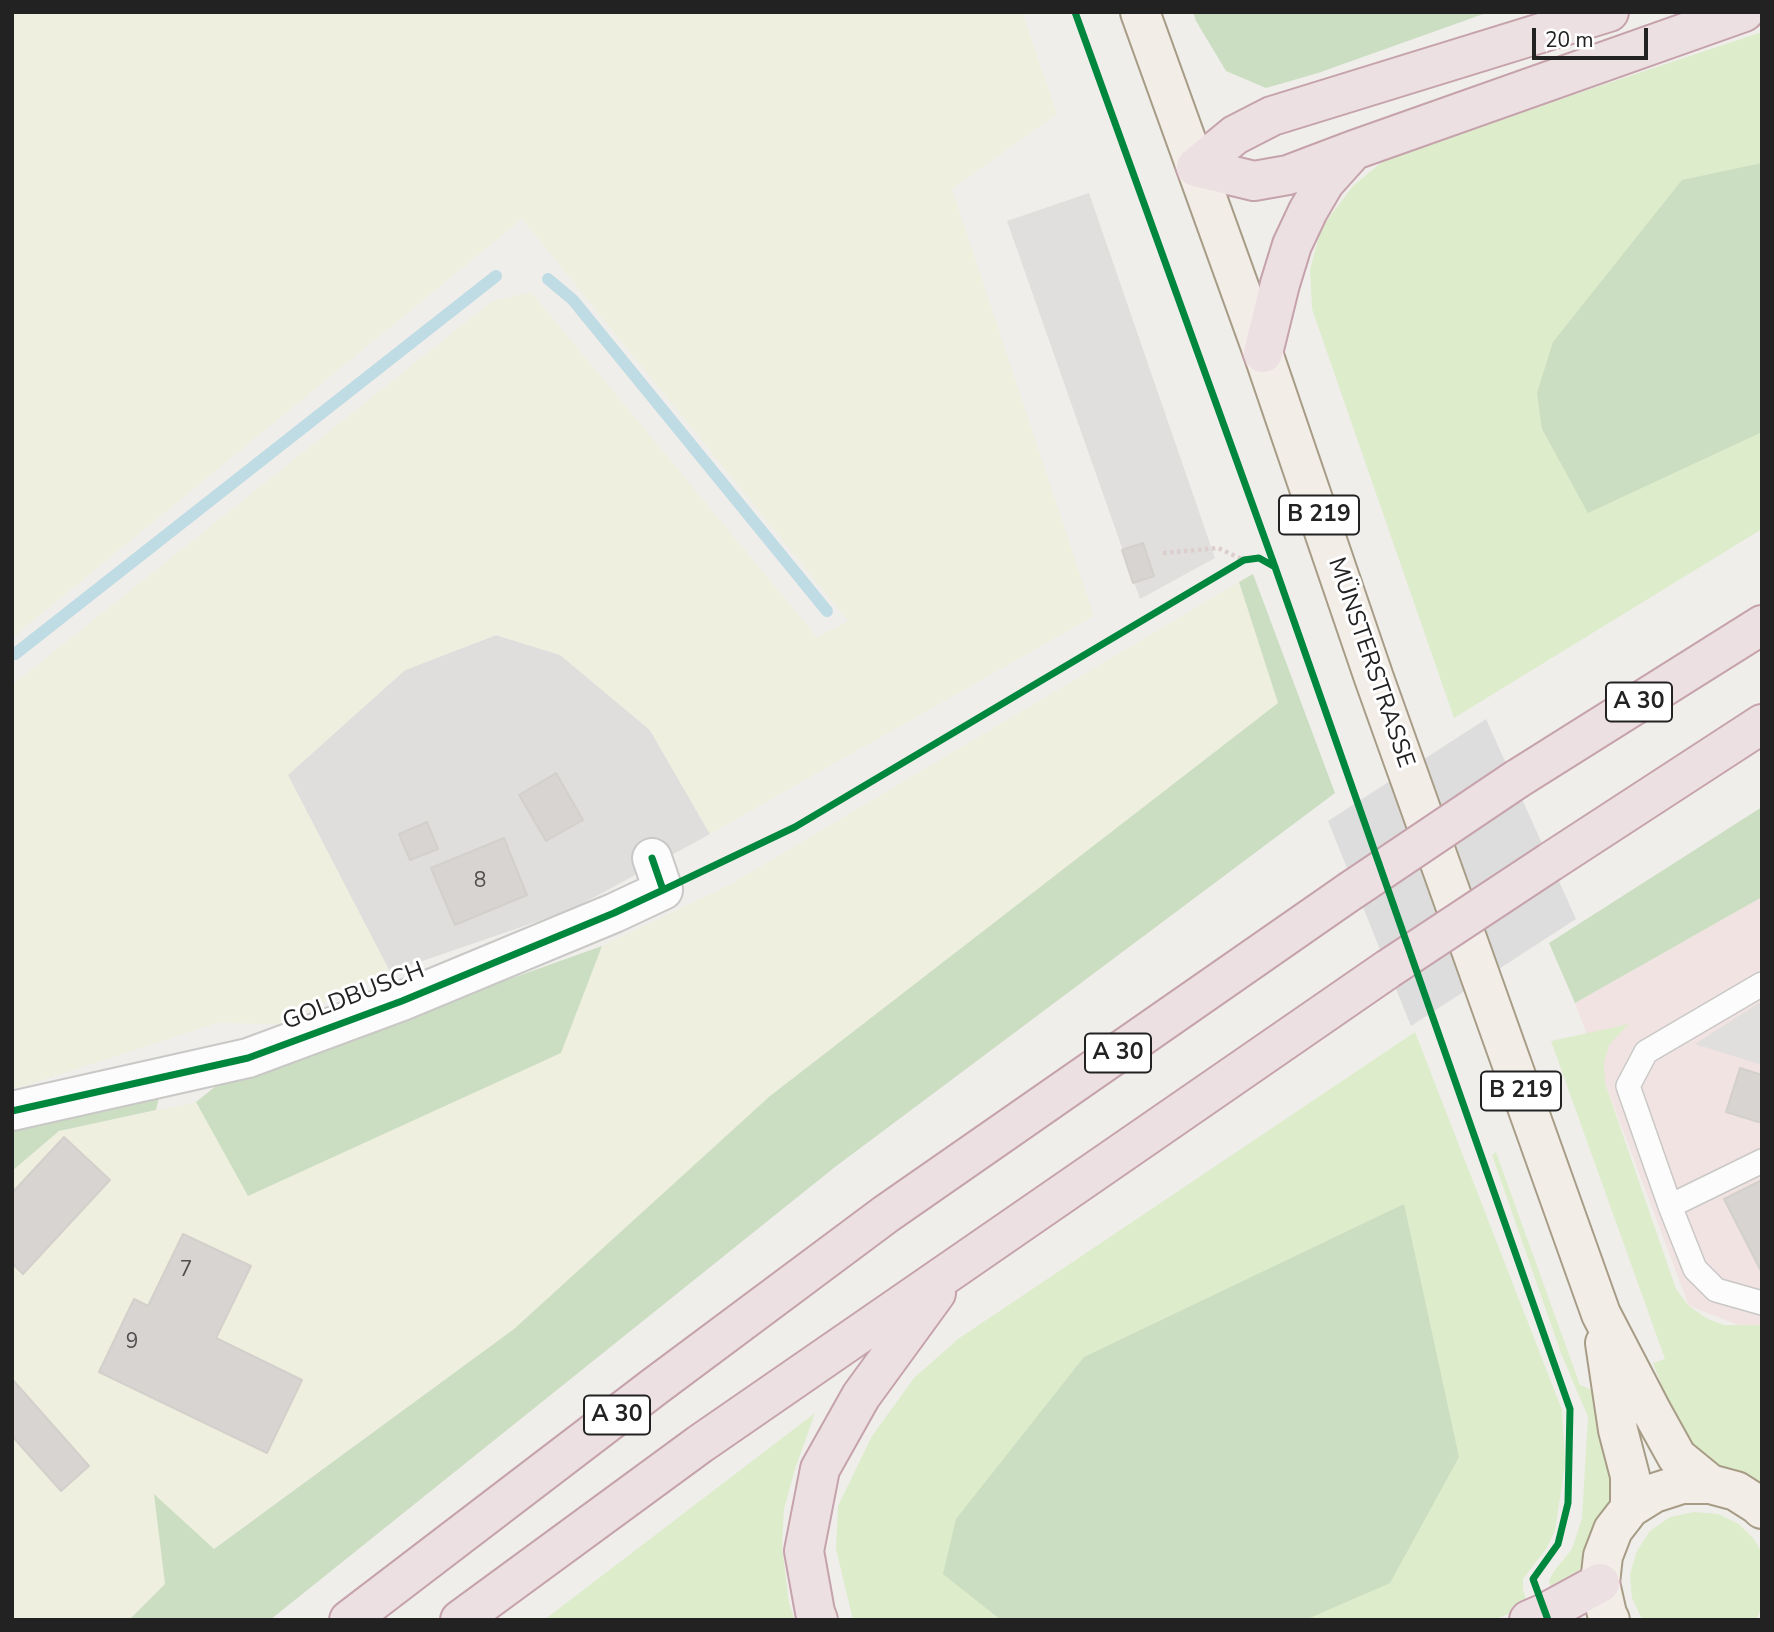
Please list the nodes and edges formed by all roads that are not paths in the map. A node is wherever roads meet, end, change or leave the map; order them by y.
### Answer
1 (1140, 12) edge
2 (1609, 12) edge
3 (1744, 12) edge
4 (1354, 150) junction
5 (1196, 167) junction
6 (1263, 353) junction
7 (1762, 625) edge
8 (1762, 724) edge
9 (652, 858) dead end
10 (1762, 984) edge
11 (12, 1111) edge
12 (1762, 1161) edge
13 (1670, 1206) junction
14 (953, 1270) junction
15 (1762, 1303) edge
16 (1601, 1314) junction
17 (1710, 1483) junction
18 (1761, 1506) edge
19 (1630, 1508) junction
20 (1600, 1583) junction
21 (349, 1620) edge
22 (460, 1620) edge
23 (818, 1620) edge
24 (1529, 1620) edge
25 (1610, 1620) edge

1 - 5 main road, MÜNSTERSTRASSE / B 219
2 - 5 highway
3 - 4 highway
4 - 5 highway
4 - 6 highway
5 - 6 main road, MÜNSTERSTRASSE / B 219
6 - 16 main road, MÜNSTERSTRASSE / B 219
7 - 21 highway, A 30, bridge
8 - 14 highway, bridge
9 - 11 street, GOLDBUSCH
10 - 13 lane
12 - 13 lane
13 - 15 lane
14 - 22 highway
14 - 23 highway
16 - 17 main road, MÜNSTERSTRASSE / B 219
16 - 19 main road, MÜNSTERSTRASSE / B 219
17 - 18 main road
17 - 19 main road
19 - 20 main road
20 - 24 highway
20 - 25 main road

